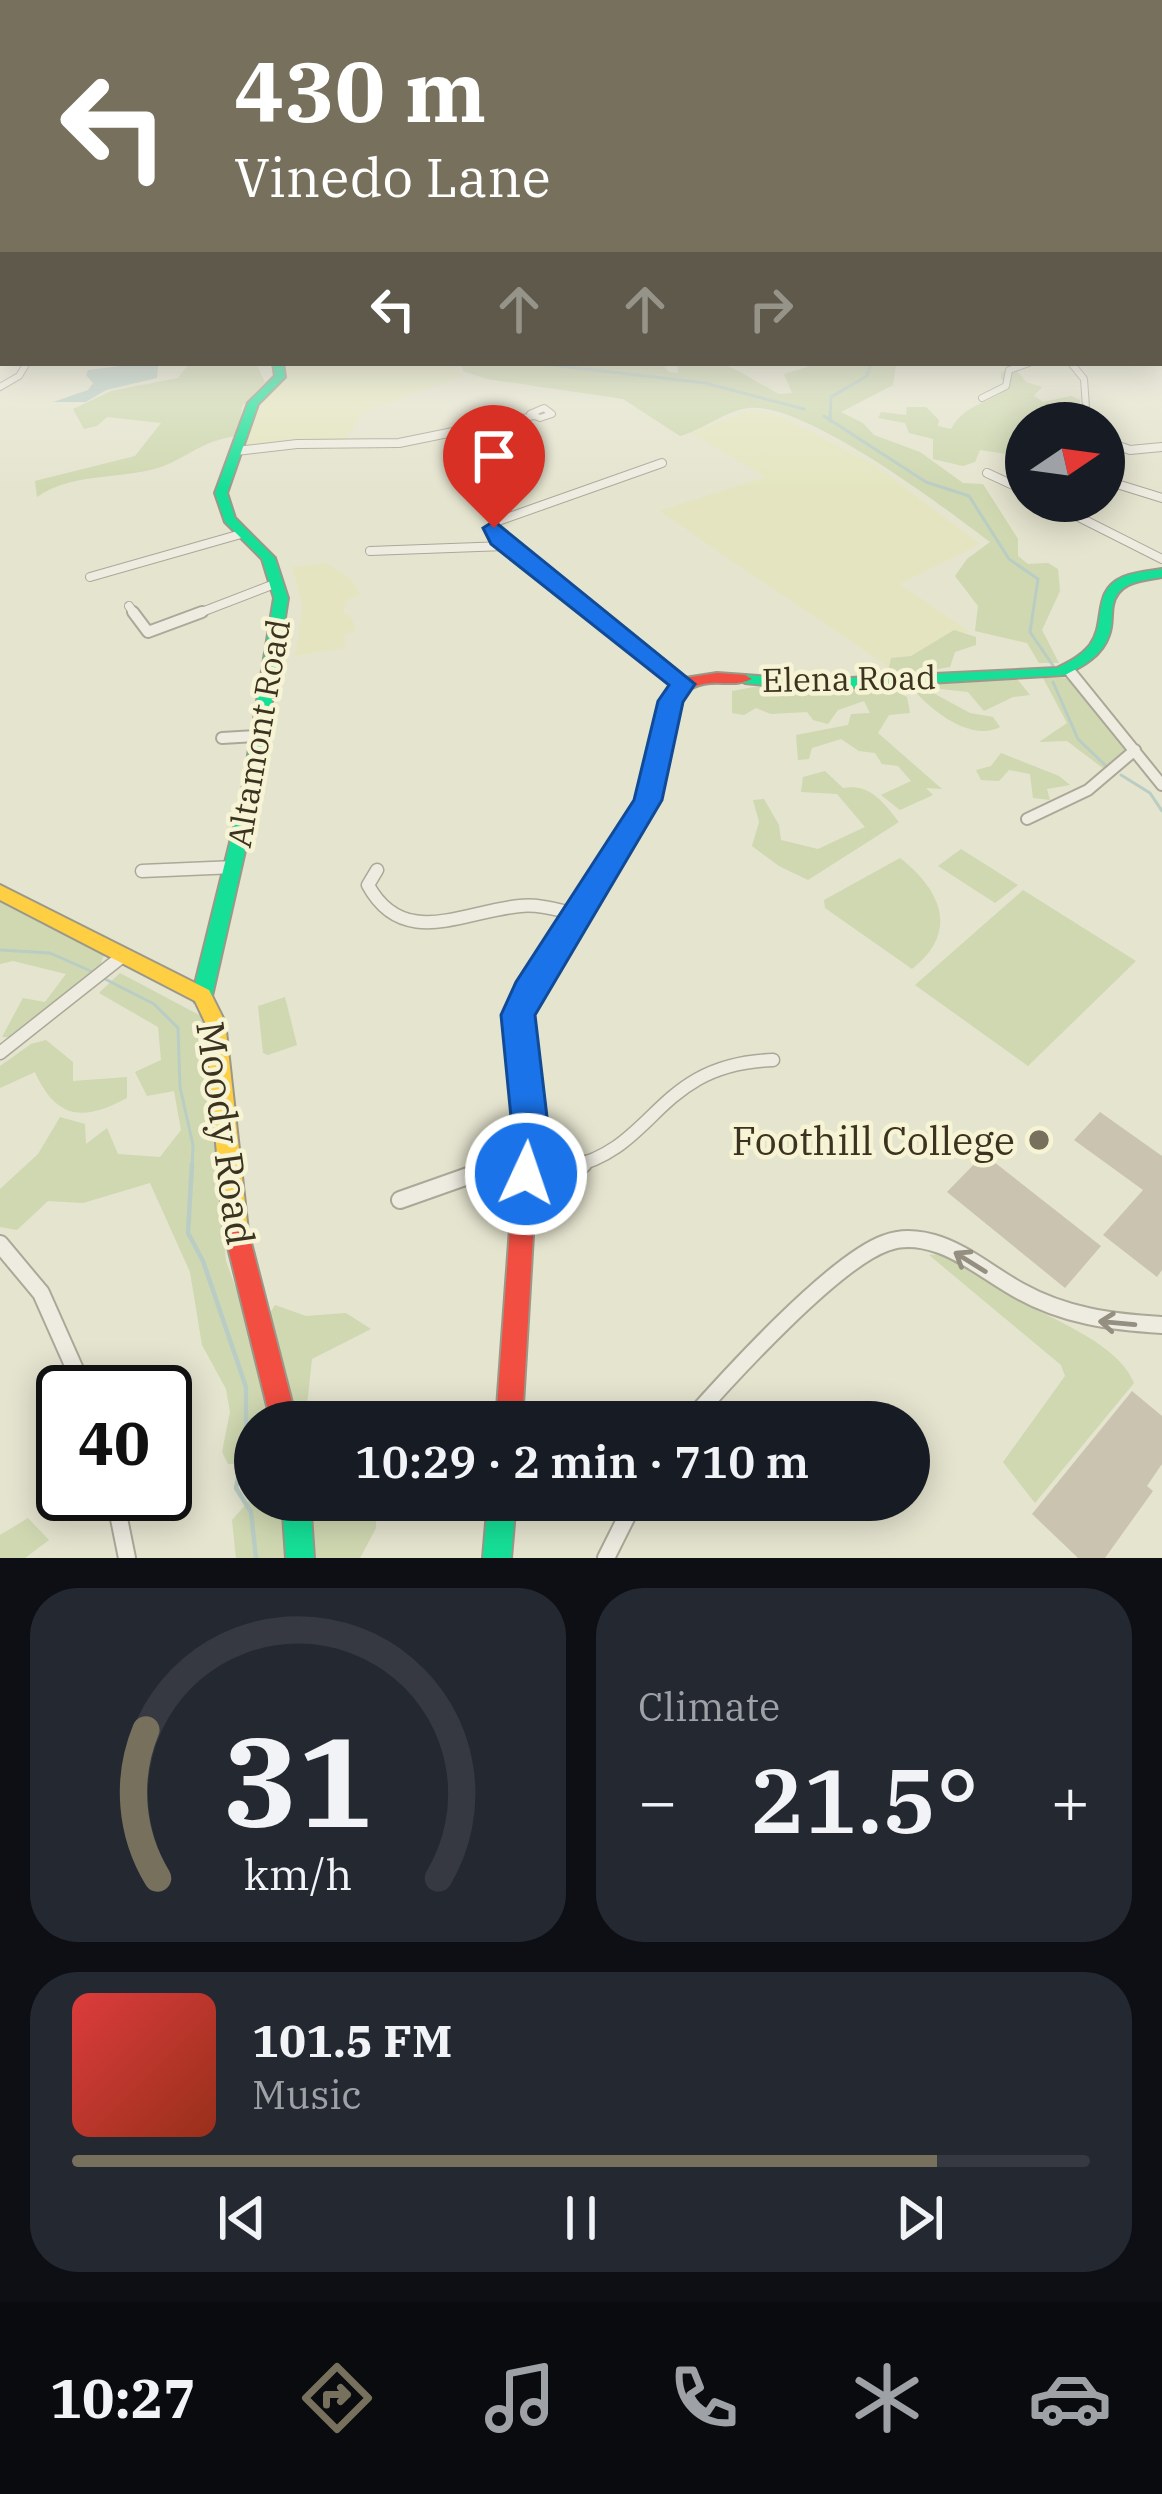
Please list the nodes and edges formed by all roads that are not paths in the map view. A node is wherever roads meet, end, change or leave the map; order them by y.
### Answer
1 (25, 366) edge
2 (278, 366) edge
3 (1020, 366) edge
4 (1073, 366) edge
5 (0, 387) edge
6 (982, 398) dead end
7 (1086, 402) edge
8 (533, 416) dead end
9 (1162, 447) edge
10 (1125, 448) edge
11 (236, 452) junction
12 (662, 463) dead end
13 (987, 472) dead end
14 (1005, 481) edge
15 (1125, 487) edge
16 (1162, 498) edge
17 (1089, 522) edge
18 (242, 534) junction
19 (507, 546) junction
20 (370, 551) dead end
21 (1162, 559) edge
22 (1162, 573) edge
23 (89, 577) dead end
24 (277, 583) junction
25 (129, 606) dead end
26 (1067, 669) junction
27 (683, 684) junction
28 (258, 736) junction
29 (222, 738) dead end
30 (1136, 750) junction
31 (1162, 785) edge
32 (1027, 819) dead end
33 (235, 867) junction
34 (376, 870) dead end
35 (142, 871) dead end
36 (0, 892) edge
37 (576, 914) junction
38 (124, 956) junction
39 (202, 996) junction
40 (0, 1054) edge
41 (773, 1060) dead end
42 (526, 1174) junction
43 (400, 1200) dead end
44 (0, 1244) edge
45 (1162, 1325) edge
46 (74, 1365) edge
47 (279, 1401) edge
48 (510, 1401) edge
49 (711, 1401) edge
50 (119, 1521) edge
51 (298, 1521) edge
52 (500, 1521) edge
53 (624, 1521) edge
54 (127, 1558) edge
55 (301, 1558) edge
56 (496, 1558) edge
57 (606, 1558) edge

1 - 5 street
2 - 11 street, Altamont Road
3 - 6 street
4 - 7 street
8 - 11 street
9 - 10 street
11 - 18 street, Altamont Road
12 - 19 street
13 - 14 street
15 - 16 street
17 - 21 street
18 - 23 street
18 - 24 street, Altamont Road
19 - 20 street
19 - 27 street
22 - 26 street
24 - 25 street
24 - 28 street, Altamont Road
26 - 27 street, Elena Road
26 - 30 street
27 - 37 street
28 - 29 street
28 - 33 street, Altamont Road
30 - 31 street
30 - 32 street
33 - 35 street
33 - 39 street, Altamont Road
34 - 37 street
36 - 38 street, Moody Road
37 - 42 street
38 - 39 street, Moody Road
38 - 40 street
39 - 47 street, Moody Road
41 - 42 street
42 - 43 street
42 - 48 street
44 - 46 street
45 -> 49 street
50 - 54 street
51 - 55 street
52 - 56 street
53 - 57 street

